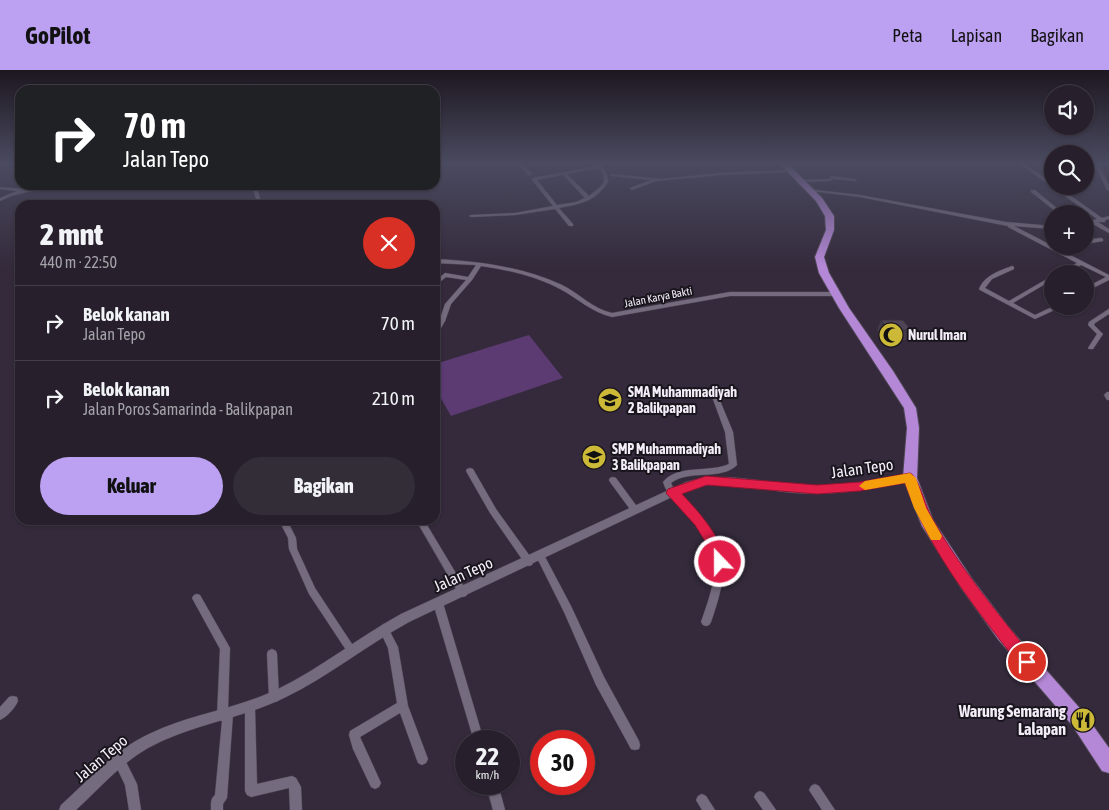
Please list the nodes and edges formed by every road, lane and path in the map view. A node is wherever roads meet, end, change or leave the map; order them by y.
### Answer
1 (549, 199) edge
2 (589, 199) edge
3 (815, 199) edge
4 (873, 199) edge
5 (1071, 199) edge
6 (556, 207) junction
7 (471, 216) dead end
8 (1109, 217) edge
9 (1103, 221) junction
10 (1095, 223) joint
11 (1006, 224) junction
12 (571, 225) dead end
13 (1044, 226) edge
14 (1109, 231) edge
15 (1101, 240) dead end
16 (1094, 241) edge
17 (1044, 243) edge
18 (1066, 255) edge
19 (440, 262) edge
20 (1080, 263) junction
21 (1076, 265) edge
22 (478, 266) junction
23 (1012, 268) dead end
24 (1109, 278) edge
25 (470, 279) junction
26 (440, 280) edge
27 (1044, 283) edge
28 (1094, 286) edge
29 (836, 294) junction
30 (1009, 303) junction
31 (1109, 311) edge
32 (1044, 314) edge
33 (442, 321) joint
34 (440, 325) edge
35 (1091, 348) dead end
36 (713, 391) dead end
37 (1109, 394) edge
38 (1109, 398) edge
39 (470, 471) dead end
40 (910, 478) junction
41 (613, 480) dead end
42 (672, 493) junction
43 (635, 510) junction
44 (286, 525) edge
45 (423, 525) edge
46 (540, 556) junction
47 (529, 562) junction
48 (463, 593) junction
49 (196, 598) dead end
50 (438, 603) junction
51 (706, 622) dead end
52 (384, 629) junction
53 (351, 650) junction
54 (272, 654) dead end
55 (274, 697) junction
56 (13, 701) dead end
57 (403, 706) junction
58 (250, 708) junction
59 (0, 715) edge
60 (225, 715) junction
61 (476, 730) edge
62 (635, 745) dead end
63 (422, 759) dead end
64 (120, 762) junction
65 (1109, 764) edge
66 (375, 783) dead end
67 (815, 790) dead end
68 (495, 795) edge
69 (760, 797) dead end
70 (66, 810) edge
71 (135, 810) edge
72 (217, 810) edge
73 (296, 810) edge
74 (500, 810) edge
75 (770, 810) edge
76 (829, 810) edge

1 - 6 street
2 - 6 street
3 - 29 highway
4 - 11 street
5 - 9 street
6 - 7 street
6 - 12 street
8 - 9 street
9 - 10 street
10 - 14 street
11 - 13 street
11 - 17 street
15 - 16 street
18 - 20 street
19 - 22 street, Jalan Karya Bakti
20 - 21 street
20 - 24 street
22 - 25 street
22 - 29 street, Jalan Karya Bakti
23 - 30 street
24 - 28 street
25 - 26 street
25 - 33 street
27 - 30 street
29 - 40 highway
30 - 32 street
31 - 35 street
33 - 34 street
36 - 42 street
37 - 38 street
39 - 47 street
40 - 42 street, Jalan Tepo
40 - 65 highway
41 - 43 street
42 - 43 street, Jalan Tepo
42 - 51 street
43 - 46 street, Jalan Tepo
44 - 53 street
45 - 48 street
46 - 47 street, Jalan Tepo
46 - 62 street
47 - 48 street, Jalan Tepo
48 - 50 street, Jalan Tepo
49 - 60 street
50 - 52 street, Jalan Tepo
50 - 61 street
52 - 53 street, Jalan Tepo
52 - 57 street
53 - 55 street, Jalan Tepo
54 - 55 street
55 - 58 street, Jalan Tepo
56 - 59 street
57 - 63 street
57 - 66 street
58 - 60 street, Jalan Tepo
58 - 73 street
60 - 64 street, Jalan Tepo
60 - 72 street
64 - 70 street, Jalan Tepo
64 - 71 street
67 - 76 street
68 - 74 street
69 - 75 street

